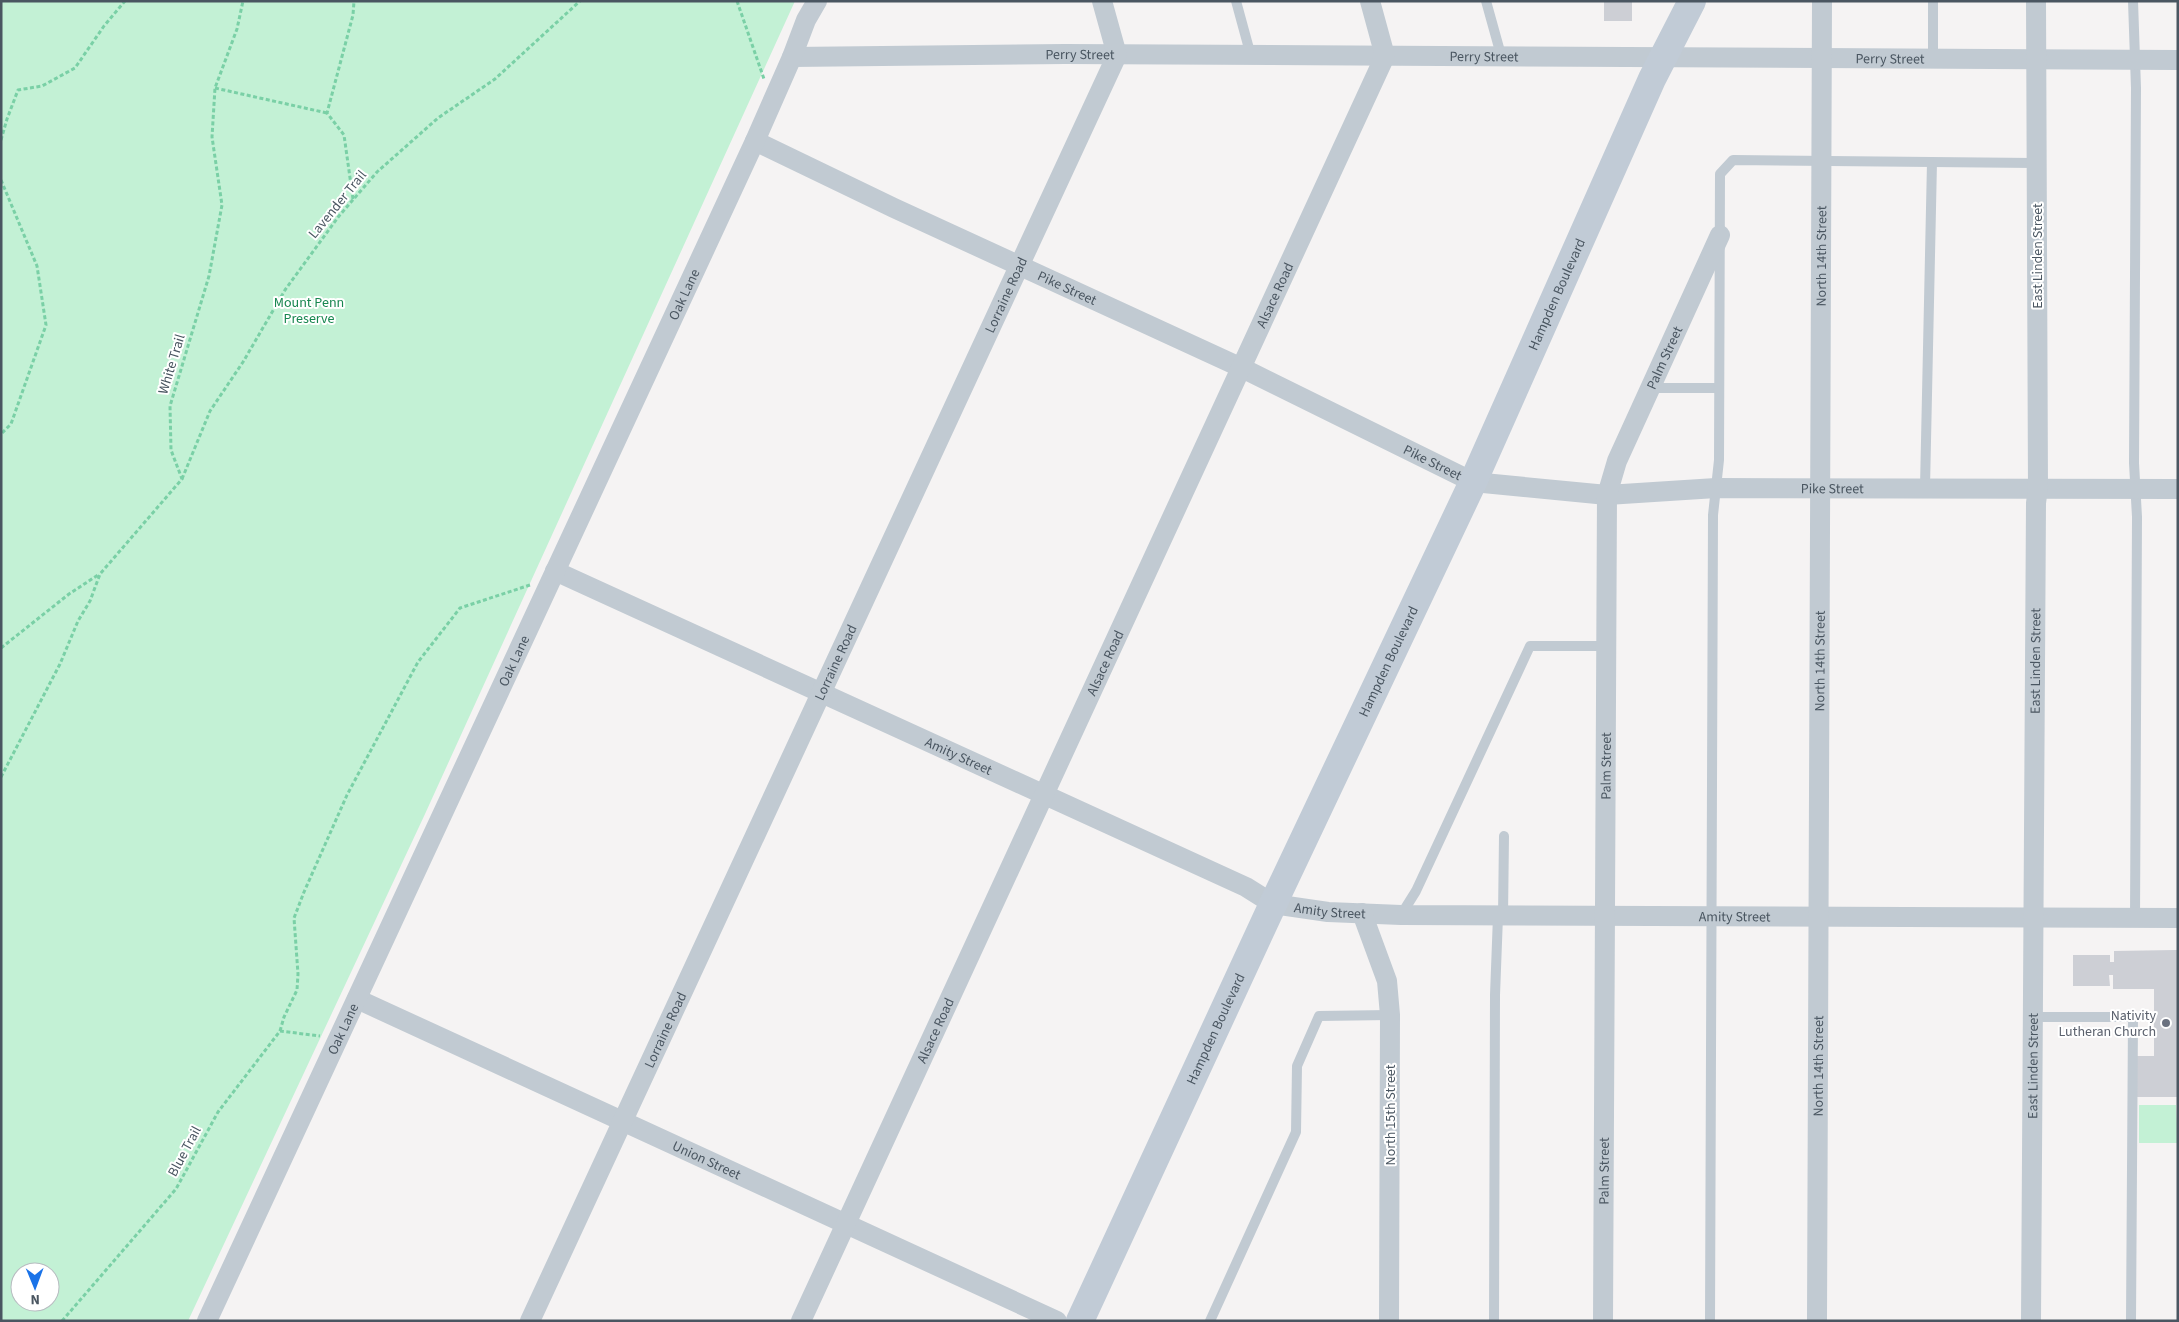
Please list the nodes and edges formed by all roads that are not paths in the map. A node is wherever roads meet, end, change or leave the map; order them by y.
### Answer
1 (817, 1) edge
2 (1102, 1) edge
3 (1236, 1) edge
4 (1370, 1) edge
5 (1486, 1) edge
6 (1692, 1) edge
7 (1822, 1) edge
8 (1933, 1) edge
9 (2036, 1) edge
10 (2133, 1) edge
11 (1117, 55) junction
12 (1501, 55) junction
13 (1251, 56) junction
14 (1385, 56) junction
15 (1664, 56) junction
16 (792, 57) junction
17 (1822, 58) junction
18 (2036, 59) junction
19 (1933, 60) junction
20 (2134, 60) junction
21 (2178, 60) edge
22 (755, 141) junction
23 (1822, 161) junction
24 (1932, 162) junction
25 (2037, 163) junction
26 (1720, 235) junction
27 (1019, 266) junction
28 (1242, 368) junction
29 (1650, 388) junction
30 (1720, 388) junction
31 (1473, 482) junction
32 (1716, 488) junction
33 (1820, 488) junction
34 (1925, 488) junction
35 (2038, 488) junction
36 (2136, 489) junction
37 (2178, 489) edge
38 (1607, 495) junction
39 (553, 577) junction
40 (1605, 646) junction
41 (822, 693) junction
42 (1044, 796) junction
43 (1504, 836) dead end
44 (1273, 904) junction
45 (1362, 913) junction
46 (1401, 915) junction
47 (1500, 916) junction
48 (1604, 916) junction
49 (1712, 917) junction
50 (1818, 917) junction
51 (2034, 918) junction
52 (2135, 918) junction
53 (2178, 918) edge
54 (357, 999) junction
55 (1390, 1015) junction
56 (2034, 1017) junction
57 (623, 1121) junction
58 (846, 1224) junction
59 (207, 1321) edge
60 (530, 1321) edge
61 (801, 1321) edge
62 (1058, 1321) edge
63 (1080, 1321) edge
64 (1210, 1321) edge
65 (1389, 1321) edge
66 (1494, 1321) edge
67 (1603, 1321) edge
68 (1710, 1321) edge
69 (1817, 1321) edge
70 (2031, 1321) edge
71 (2131, 1321) edge

1 - 16 street, Oak Lane
2 - 11 street
3 - 13 lane
4 - 14 street
5 - 12 lane
6 - 15 main road, Hampden Boulevard
7 - 17 street, North 14th Street
8 - 19 lane
9 - 18 street, East Linden Street
10 - 20 lane
11 - 13 street, Perry Street
11 - 16 street, Perry Street
11 - 27 street, Lorraine Road
12 - 14 street, Perry Street
12 - 15 street, Perry Street
13 - 14 street, Perry Street
14 - 28 street, Alsace Road
15 - 17 street, Perry Street
15 - 31 main road, Hampden Boulevard
16 - 22 street, Oak Lane
17 - 19 street, Perry Street
17 - 23 street, North 14th Street
18 - 19 street, Perry Street
18 - 20 street, Perry Street
18 - 25 street, East Linden Street
20 - 21 street, Perry Street
20 - 36 lane
22 - 27 street, Pike Street
22 - 39 street, Oak Lane
23 - 24 lane
23 - 26 lane
23 - 33 street, North 14th Street
24 - 25 lane
24 - 34 lane
25 - 35 street, East Linden Street
26 - 29 street, Palm Street
26 - 30 lane
27 - 28 street, Pike Street
27 - 41 street, Lorraine Road
28 - 31 street, Pike Street
28 - 42 street, Alsace Road
29 - 30 lane
29 - 38 street, Palm Street
30 - 32 lane
31 - 38 street, Pike Street
31 - 44 main road, Hampden Boulevard
32 - 33 street, Pike Street
32 - 38 street, Pike Street
32 - 49 lane
33 - 34 street, Pike Street
33 - 50 street, North 14th Street
34 - 35 street, Pike Street
35 - 36 street, Pike Street
35 - 51 street, East Linden Street
36 - 37 street, Pike Street
36 - 52 lane
38 - 40 street, Palm Street
39 - 41 street, Amity Street
39 - 54 street, Oak Lane
40 - 46 lane
40 - 48 street, Palm Street
41 - 42 street, Amity Street
41 - 57 street, Lorraine Road
42 - 44 street, Amity Street
42 - 58 street, Alsace Road
43 - 47 lane
44 - 45 street, Amity Street
44 - 63 main road, Hampden Boulevard
45 - 46 street, Amity Street
45 - 55 street, North 15th Street
46 - 47 street, Amity Street
47 - 48 street, Amity Street
47 - 66 lane
48 - 49 street, Amity Street
48 - 67 street, Palm Street
49 - 50 street, Amity Street
49 - 68 lane
50 - 51 street, Amity Street
50 - 69 street, North 14th Street
51 - 52 street, Amity Street
51 - 56 street, East Linden Street
52 - 53 street, Amity Street
54 - 57 street, Union Street
54 - 59 street, Oak Lane
55 - 64 lane
55 - 65 street, North 15th Street
56 - 70 street, East Linden Street
56 - 71 lane
57 - 58 street, Union Street
57 - 60 street, Lorraine Road
58 - 61 street, Alsace Road
58 - 62 street, Union Street

